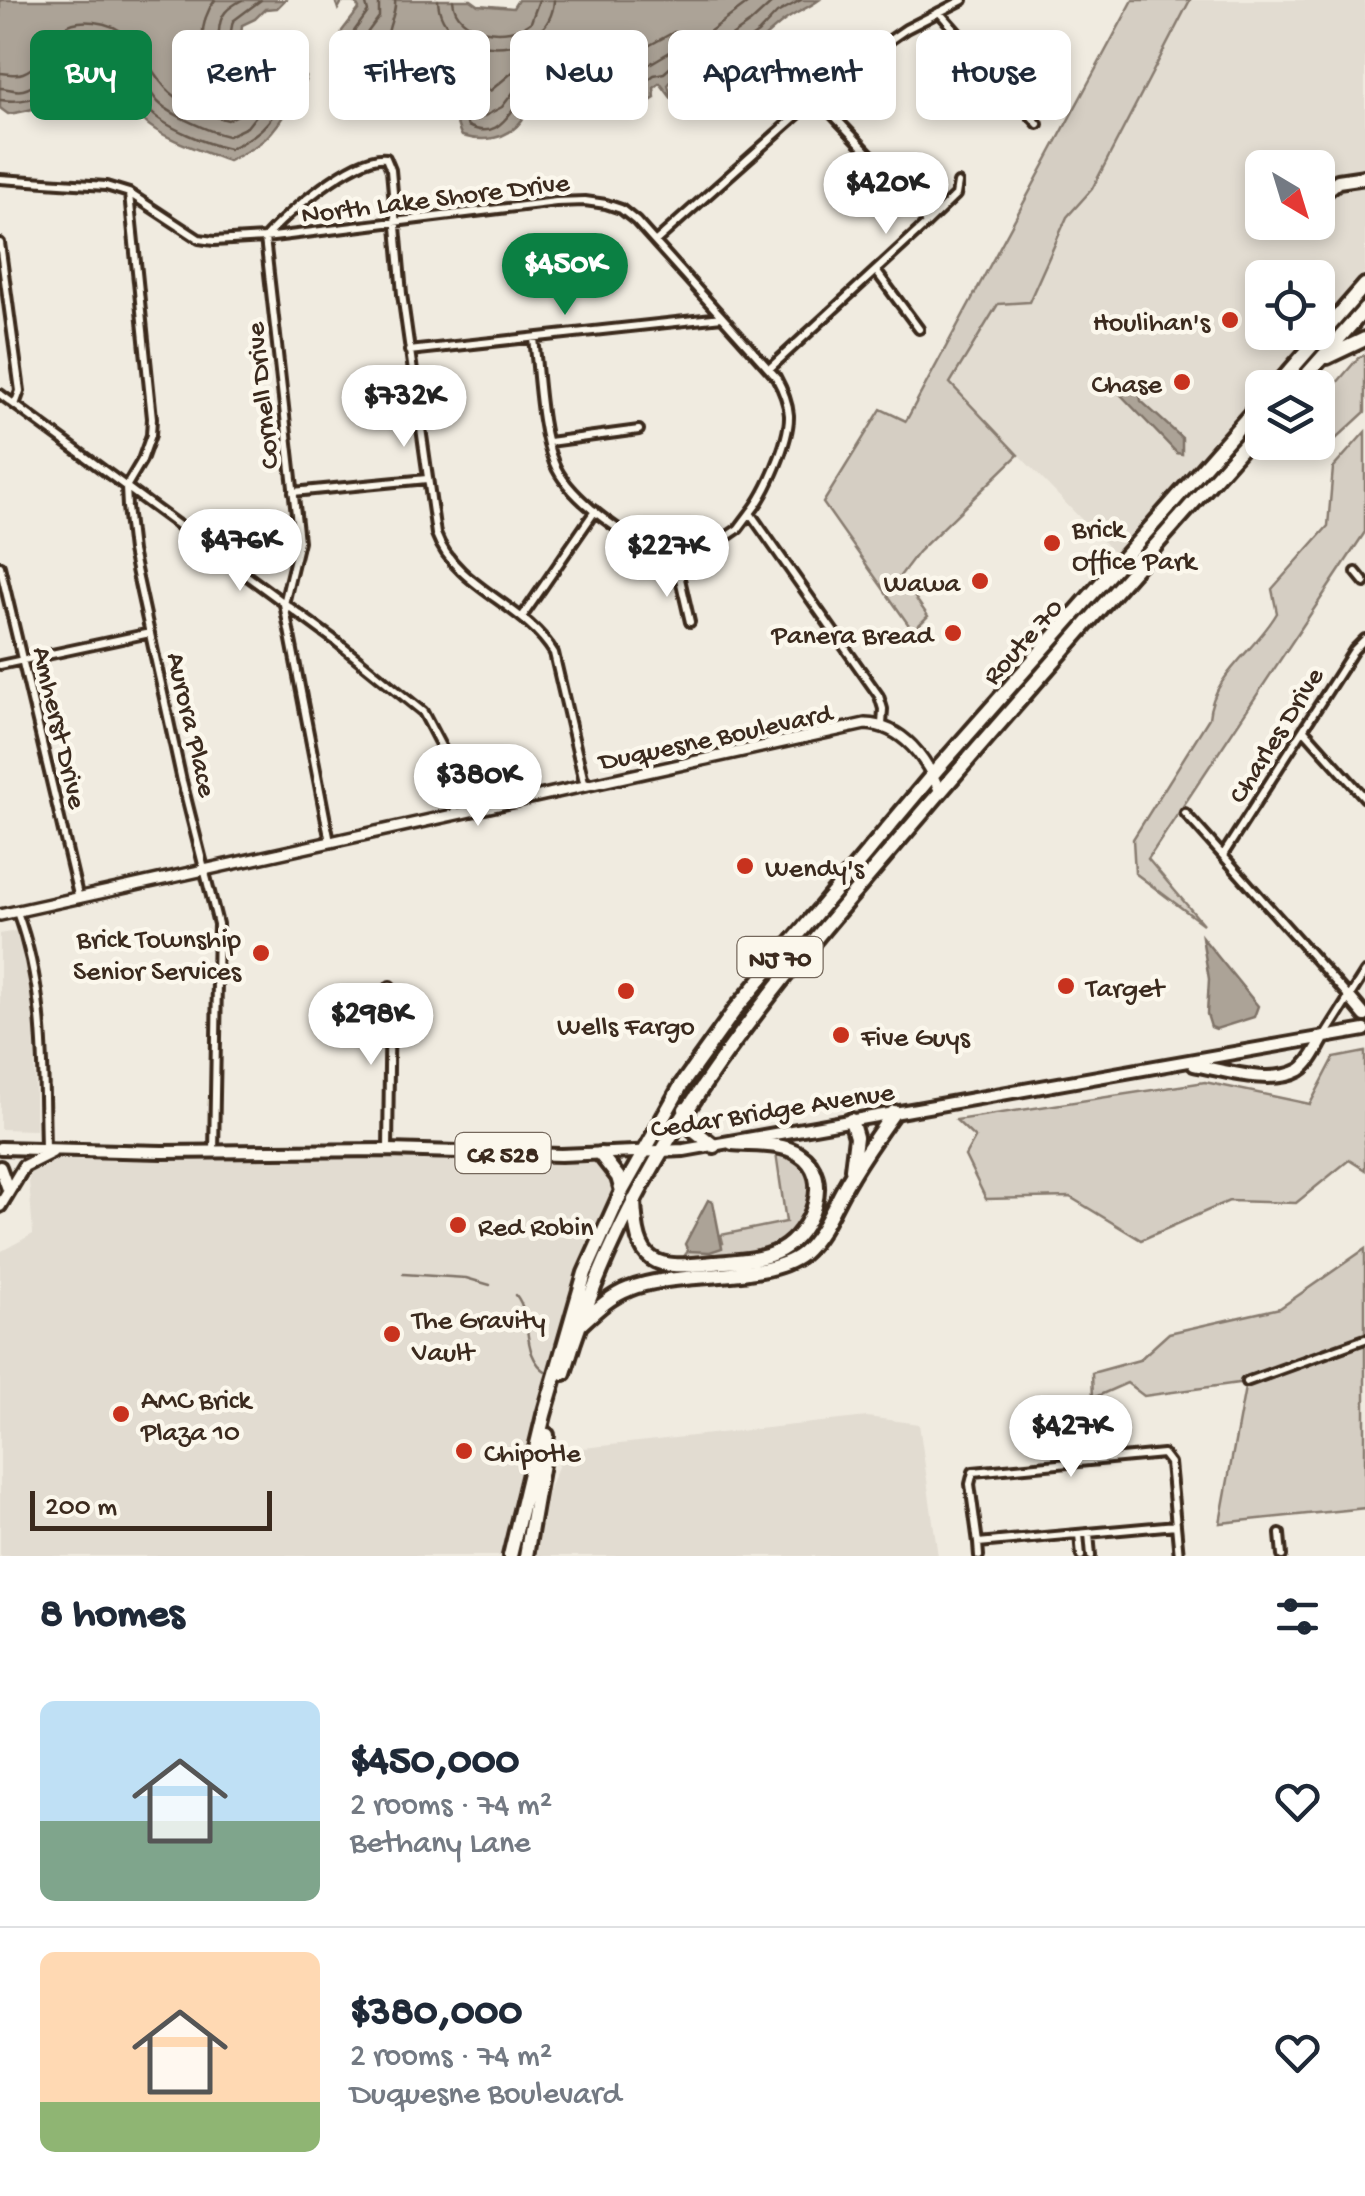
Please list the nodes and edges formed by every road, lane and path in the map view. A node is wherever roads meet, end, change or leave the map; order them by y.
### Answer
1 (963, 0) edge
2 (939, 12) junction
3 (896, 36) edge
4 (792, 120) edge
5 (838, 120) edge
6 (1038, 124) dead end
7 (1365, 177) edge
8 (0, 179) edge
9 (958, 183) dead end
10 (1335, 184) edge
11 (129, 193) junction
12 (396, 222) junction
13 (926, 224) junction
14 (265, 238) junction
15 (656, 241) junction
16 (0, 243) edge
17 (876, 271) junction
18 (1365, 285) edge
19 (1365, 309) edge
20 (724, 317) junction
21 (918, 328) dead end
22 (534, 339) junction
23 (1365, 339) edge
24 (409, 351) junction
25 (1316, 364) junction
26 (769, 369) junction
27 (1291, 370) edge
28 (1311, 370) edge
29 (0, 394) edge
30 (15, 405) junction
31 (1245, 421) edge
32 (639, 430) dead end
33 (548, 442) junction
34 (1245, 443) edge
35 (426, 479) junction
36 (126, 487) junction
37 (292, 492) junction
38 (596, 511) junction
39 (750, 514) junction
40 (0, 566) edge
41 (678, 570) junction
42 (1356, 572) dead end
43 (1365, 583) edge
44 (284, 604) junction
45 (522, 617) junction
46 (690, 622) dead end
47 (150, 633) junction
48 (1365, 639) edge
49 (23, 660) junction
50 (0, 665) edge
51 (882, 725) junction
52 (1305, 731) junction
53 (933, 774) junction
54 (584, 786) junction
55 (940, 792) junction
56 (1365, 798) edge
57 (1185, 813) dead end
58 (456, 814) junction
59 (330, 842) junction
60 (1223, 855) junction
61 (206, 870) junction
62 (79, 899) junction
63 (18, 912) junction
64 (0, 915) edge
65 (1365, 972) edge
66 (390, 986) dead end
67 (1349, 997) junction
68 (1365, 1016) edge
69 (1365, 1030) edge
70 (1324, 1037) junction
71 (1177, 1062) junction
72 (685, 1109) junction
73 (894, 1112) junction
74 (851, 1120) junction
75 (732, 1143) junction
76 (714, 1146) junction
77 (0, 1148) edge
78 (52, 1149) junction
79 (388, 1150) junction
80 (661, 1151) junction
81 (214, 1152) junction
82 (644, 1152) junction
83 (600, 1154) junction
84 (0, 1167) edge
85 (850, 1176) junction
86 (8, 1189) junction
87 (628, 1194) junction
88 (0, 1206) edge
89 (578, 1327) junction
90 (1365, 1339) edge
91 (1246, 1382) dead end
92 (1176, 1525) junction
93 (1089, 1533) junction
94 (1079, 1534) junction
95 (1280, 1534) dead end
96 (978, 1542) junction
97 (510, 1556) edge
98 (526, 1556) edge
99 (979, 1556) edge
100 (1081, 1556) edge
101 (1091, 1556) edge
102 (1179, 1556) edge
103 (1282, 1556) edge

1 - 2 street
2 - 3 street
2 - 6 street
4 - 15 street
5 - 13 street
7 - 10 highway
8 - 11 street, North Lake Shore Drive
9 - 13 street
11 - 14 street, North Lake Shore Drive
11 - 36 street
12 - 14 street, North Lake Shore Drive
12 - 14 street
12 - 15 street, North Lake Shore Drive
12 - 24 street
13 - 17 street
14 - 37 street, Cornell Drive
15 - 20 street, North Lake Shore Drive
16 - 30 street
17 - 21 street
17 - 26 street
18 - 27 highway
19 - 25 highway
20 - 22 street
20 - 26 street, North Lake Shore Drive
22 - 24 street
22 - 33 street
23 - 25 highway
24 - 35 street
25 - 28 highway
26 - 39 street, North Lake Shore Drive
29 - 30 street
30 - 36 street
31 - 53 highway, Route 70 / NJ 70
32 - 33 street
33 - 38 street
34 - 55 highway, Route 70 / NJ 70
35 - 37 street
35 - 45 street
36 - 44 street
36 - 47 street, Aurora Place
37 - 44 street, Cornell Drive
38 - 41 street
38 - 45 street
39 - 41 street
39 - 51 street
40 - 49 street, Amherst Drive
41 - 46 street
42 - 43 street
44 - 58 street
44 - 59 street, Cornell Drive
45 - 54 street
47 - 49 street
47 - 61 street, Aurora Place
48 - 52 street, Charles Drive
49 - 50 street
49 - 62 street, Amherst Drive
51 - 53 street
51 - 54 street, Duquesne Boulevard
52 - 56 street
52 - 60 street, Charles Drive
53 - 55 street
53 - 82 highway, NJ 70
54 - 58 street, Duquesne Boulevard
55 - 72 highway, NJ 70
57 - 60 street
58 - 59 street, Duquesne Boulevard
59 - 61 street, Duquesne Boulevard
60 - 67 street
61 - 62 street, Duquesne Boulevard
61 - 81 street, Aurora Place
62 - 63 street, Duquesne Boulevard
63 - 64 street, Duquesne Boulevard
63 - 78 street
65 - 67 street
66 - 79 street
67 - 68 main road
67 - 70 street
69 - 70 main road, Cedar Bridge Avenue / CR 528
70 - 71 main road, Cedar Bridge Avenue / CR 528
70 - 71 main road
71 - 73 main road, Cedar Bridge Avenue / CR 528
72 - 76 highway
72 - 80 highway, NJ 70
73 - 74 main road, Cedar Bridge Avenue / CR 528
73 - 85 highway
74 - 75 main road, Cedar Bridge Avenue / CR 528
74 - 85 highway
75 - 76 main road, Cedar Bridge Avenue / CR 528
75 - 87 highway
76 - 80 main road, Cedar Bridge Avenue / CR 528
77 - 78 main road, Cedar Bridge Avenue / CR 528
78 - 81 main road, Cedar Bridge Avenue / CR 528
78 - 86 main road
79 - 81 main road, Cedar Bridge Avenue / CR 528
79 - 83 main road, Cedar Bridge Avenue / CR 528
80 - 82 main road, Cedar Bridge Avenue / CR 528
80 - 87 highway, NJ 70
82 - 83 main road, Cedar Bridge Avenue / CR 528
82 - 87 highway, NJ 70
83 - 87 highway
84 - 86 main road
85 - 89 highway
86 - 88 main road
87 - 89 highway, NJ 70
87 - 97 highway, NJ 70
89 - 98 highway, NJ 70
90 - 91 street
92 - 93 street
92 - 96 street
92 - 102 street
93 - 94 street
93 - 101 street
94 - 96 street
94 - 100 street
95 - 103 street
96 - 99 street

